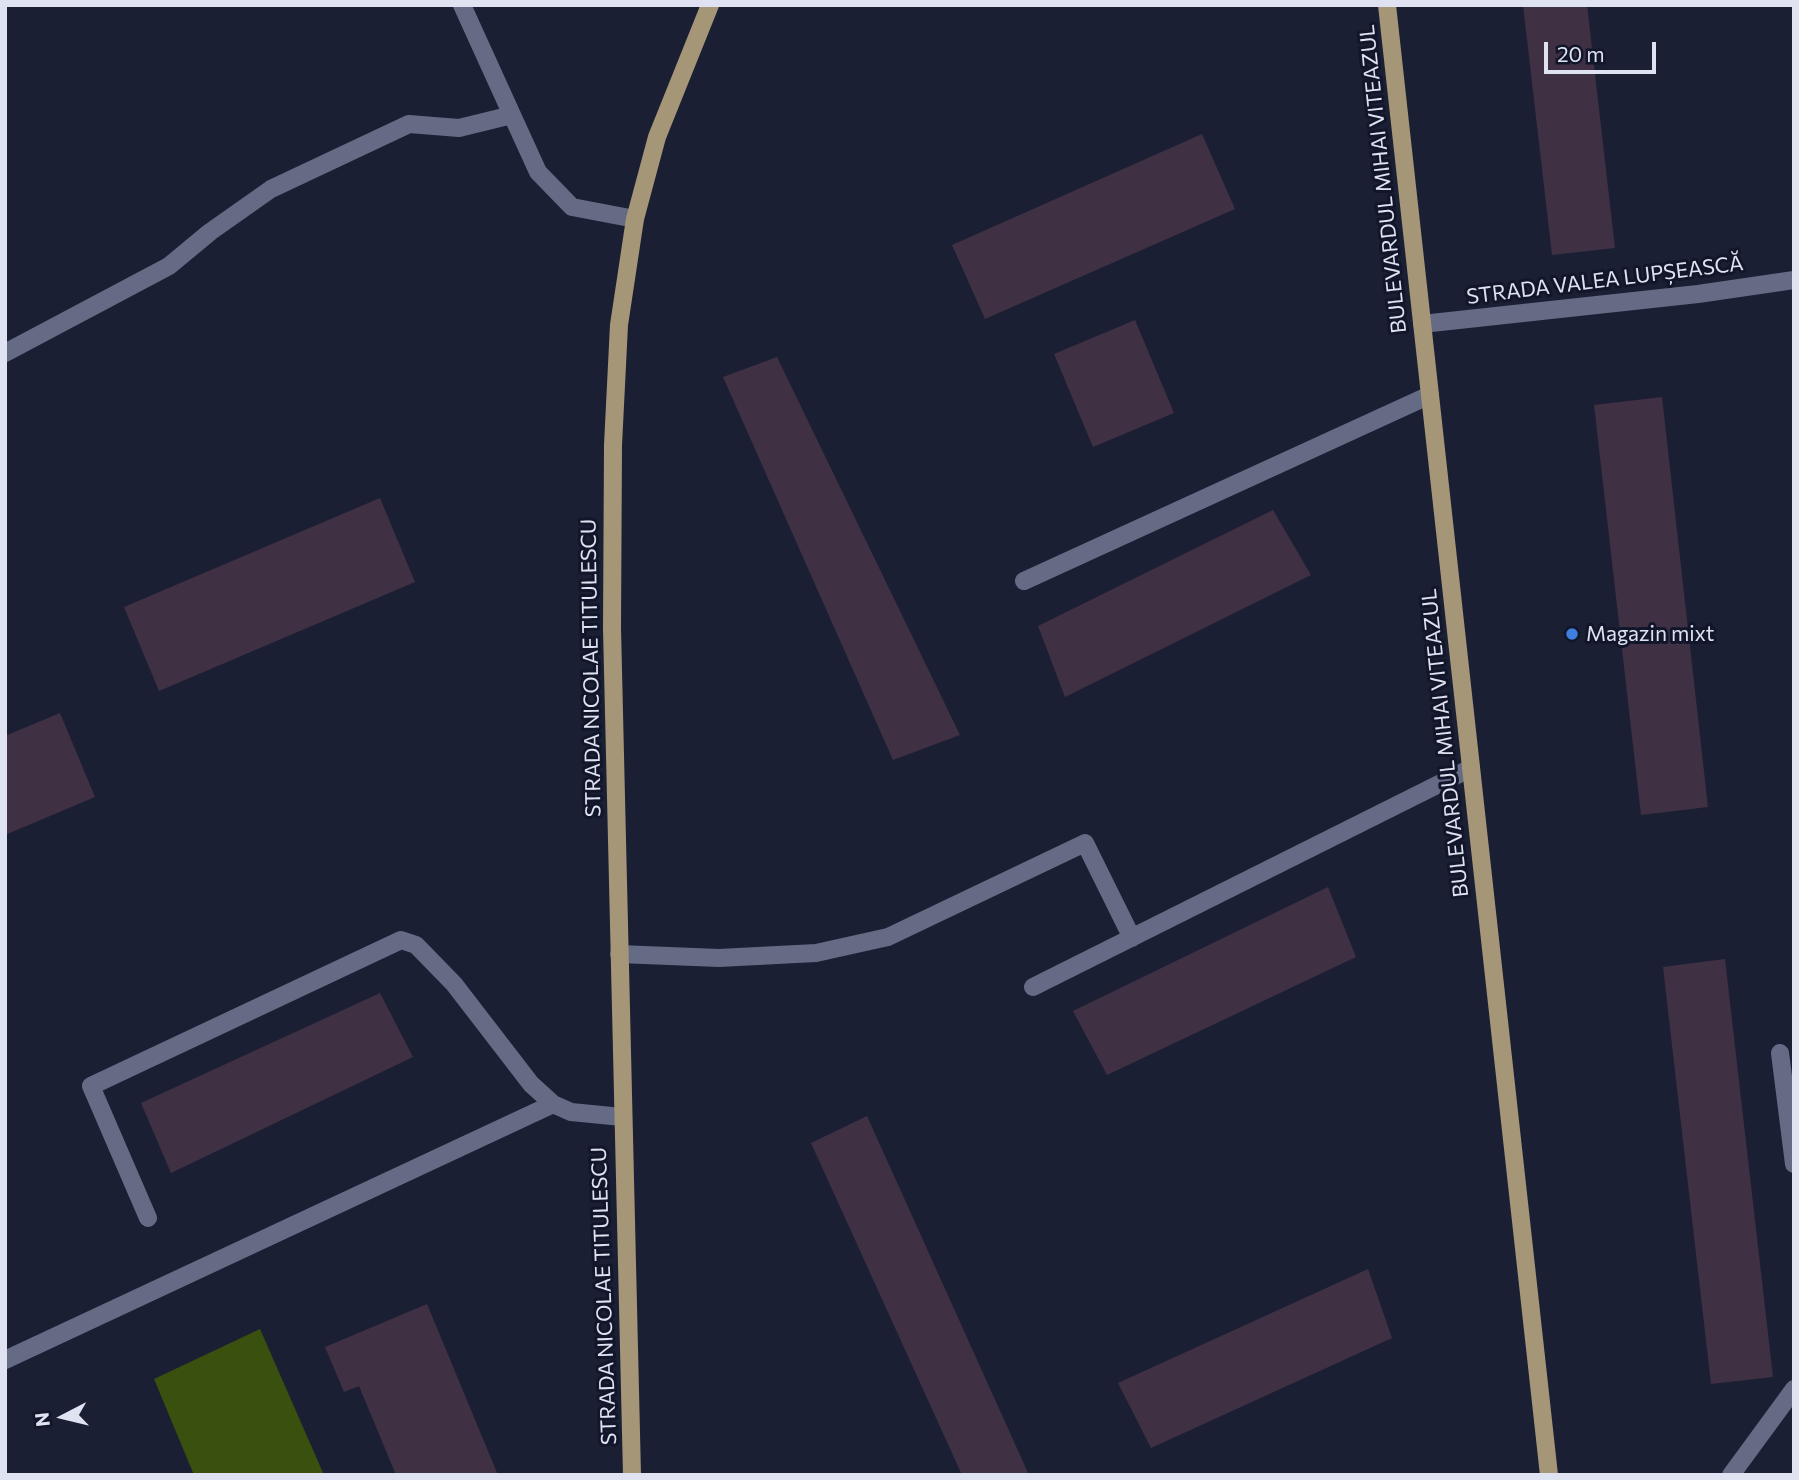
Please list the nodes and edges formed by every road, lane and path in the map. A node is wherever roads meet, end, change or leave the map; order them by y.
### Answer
1 (462, 5) edge
2 (710, 5) edge
3 (1387, 5) edge
4 (512, 115) junction
5 (635, 219) junction
6 (1794, 280) edge
7 (1422, 324) junction
8 (5, 353) edge
9 (1430, 395) junction
10 (1024, 581) dead end
11 (1471, 768) junction
12 (1132, 938) junction
13 (619, 954) junction
14 (1033, 987) dead end
15 (1780, 1053) dead end
16 (553, 1104) junction
17 (622, 1117) junction
18 (1794, 1164) edge
19 (148, 1218) dead end
20 (5, 1360) edge
21 (1794, 1389) edge
22 (632, 1475) edge
23 (1549, 1475) edge
24 (1731, 1475) edge

1 - 4 street
2 - 5 main road, STRADA NICOLAE TITULESCU
3 - 7 main road, BULEVARDUL MIHAI VITEAZUL
4 - 5 street
4 - 8 street
5 - 13 main road, STRADA NICOLAE TITULESCU
6 - 7 street, STRADA VALEA LUPȘEASCĂ
7 - 9 main road, BULEVARDUL MIHAI VITEAZUL
9 - 10 street
9 - 11 main road, BULEVARDUL MIHAI VITEAZUL
11 - 12 street
11 - 23 main road, BULEVARDUL MIHAI VITEAZUL
12 - 13 street
12 - 14 street
13 - 17 main road, STRADA NICOLAE TITULESCU
15 - 18 street
16 - 17 street, STRADA NICOLAE TITULESCU
16 - 19 street, STRADA NICOLAE TITULESCU
16 - 20 street
17 - 22 main road, STRADA NICOLAE TITULESCU
21 - 24 street

